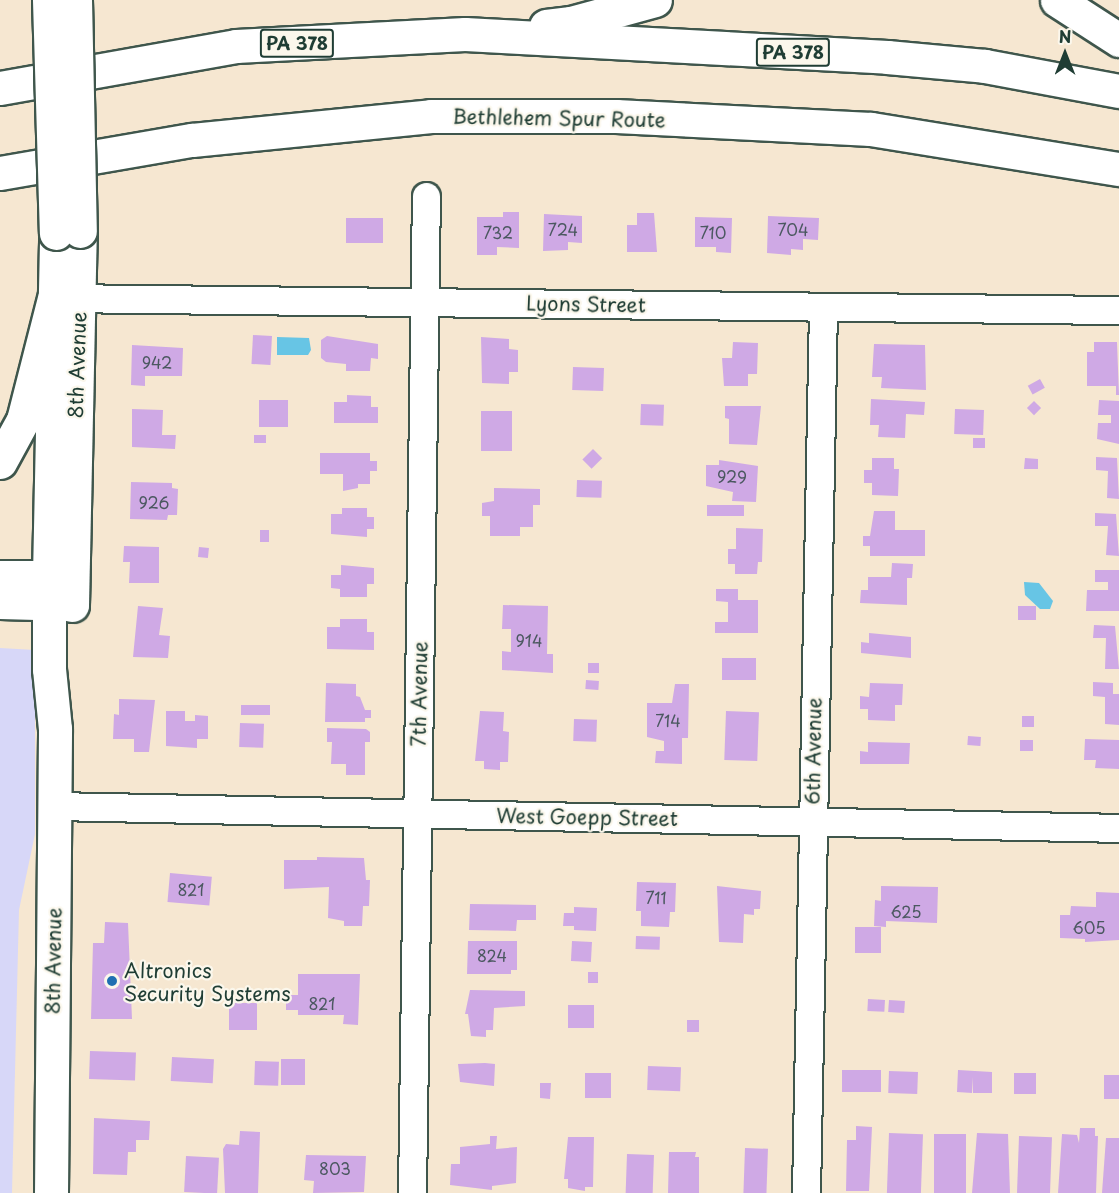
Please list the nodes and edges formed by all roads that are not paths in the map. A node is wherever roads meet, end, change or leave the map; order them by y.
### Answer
1 (49, 0) edge
2 (75, 0) edge
3 (655, 0) edge
4 (1057, 0) edge
5 (465, 34) junction
6 (1119, 40) edge
7 (130, 62) junction
8 (0, 74) edge
9 (0, 88) edge
10 (1119, 91) edge
11 (192, 140) junction
12 (1119, 169) edge
13 (0, 173) edge
14 (0, 189) edge
15 (426, 196) dead end
16 (68, 232) junction
17 (66, 298) junction
18 (425, 300) junction
19 (823, 308) junction
20 (1119, 310) edge
21 (0, 462) edge
22 (0, 577) edge
23 (61, 590) junction
24 (0, 602) edge
25 (54, 806) junction
26 (417, 813) junction
27 (812, 822) junction
28 (1119, 828) edge
29 (51, 1193) edge
30 (411, 1193) edge
31 (806, 1193) edge

1 - 16 main road, 8th Avenue, bridge
2 - 16 main road, 8th Avenue, bridge
3 - 5 main road
4 - 6 main road
5 - 7 main road, PA 378
5 - 10 main road, PA 378
7 - 8 main road
7 - 9 main road, PA 378
11 - 12 main road, Bethlehem Spur Route
11 - 13 main road, Bethlehem Spur Route
11 - 14 main road
15 - 18 street, 7th Avenue
16 - 17 main road, 8th Avenue
17 - 18 street, Lyons Street
17 - 21 main road
17 - 23 main road, 8th Avenue
18 - 19 street, Lyons Street
18 - 26 street, 7th Avenue
19 - 20 street, Lyons Street
19 - 27 street, 6th Avenue
22 - 23 main road
23 - 24 main road
23 - 25 main road, 8th Avenue
25 - 26 street, West Goepp Street
25 - 29 main road, 8th Avenue
26 - 27 street, West Goepp Street
26 - 30 street, 7th Avenue
27 - 28 street, West Goepp Street
27 - 31 street, 6th Avenue

